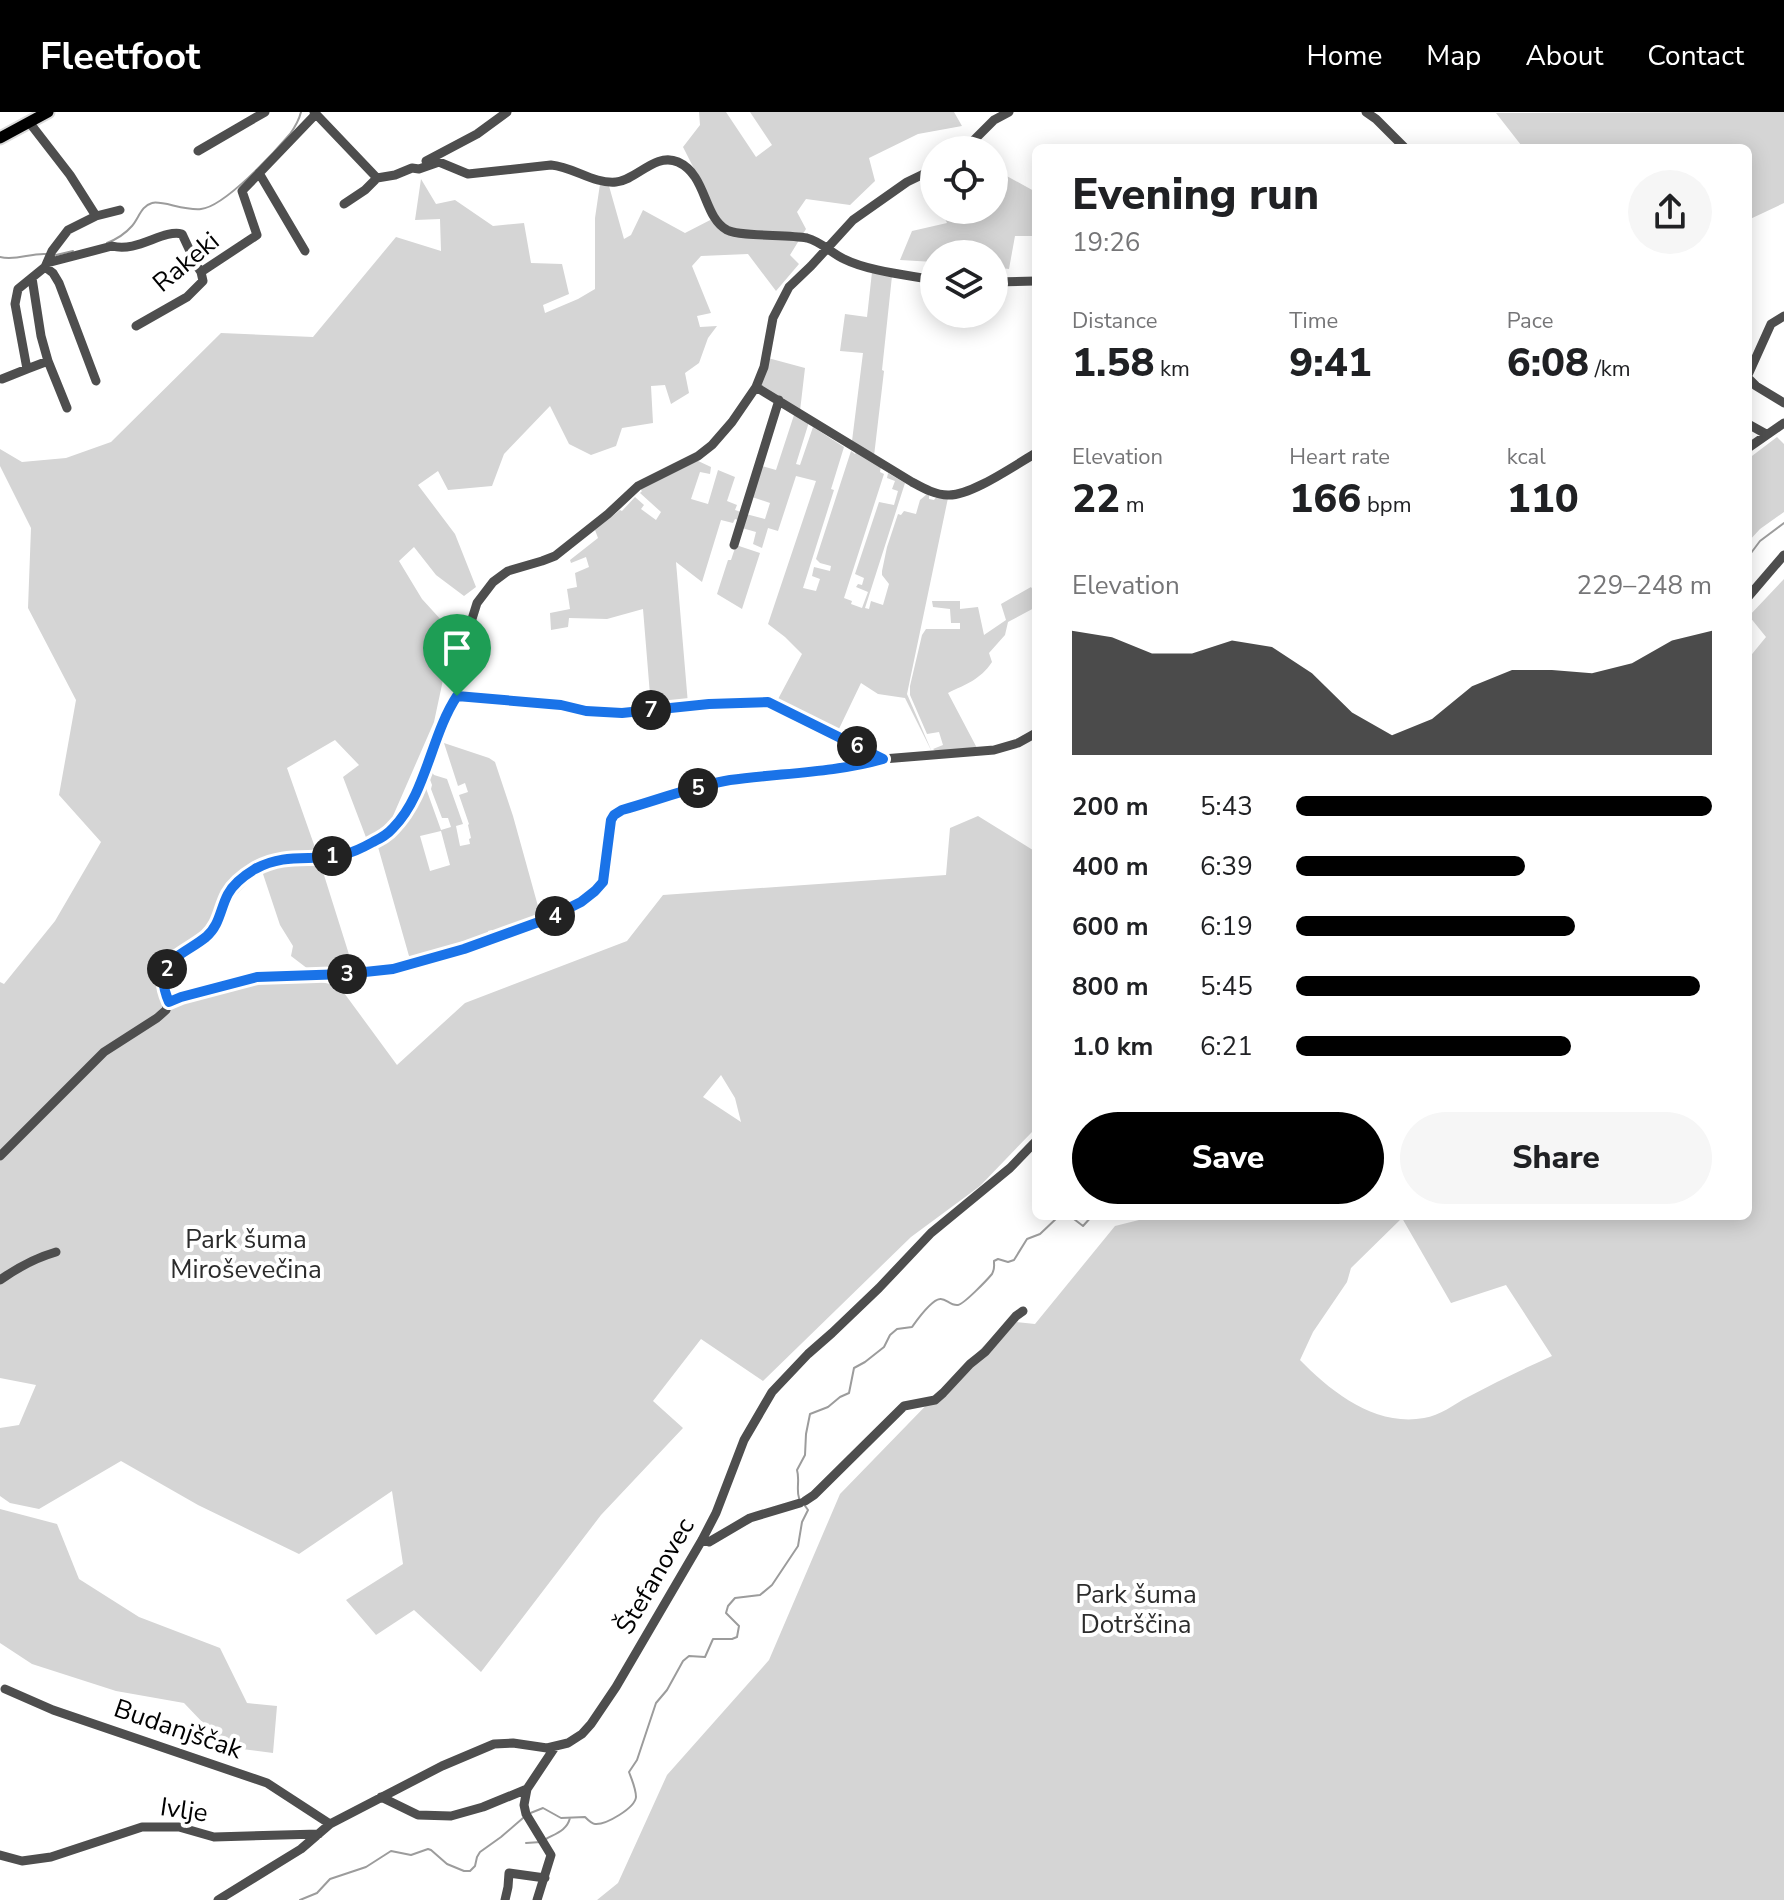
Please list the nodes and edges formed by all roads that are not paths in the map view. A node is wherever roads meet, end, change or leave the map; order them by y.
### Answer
1 (48, 112) edge
2 (265, 112) edge
3 (507, 112) edge
4 (1009, 112) edge
5 (1366, 112) edge
6 (314, 113) edge
7 (29, 122) junction
8 (978, 136) edge
9 (0, 138) edge
10 (1401, 144) edge
11 (198, 151) dead end
12 (412, 168) junction
13 (259, 173) junction
14 (920, 176) edge
15 (377, 178) junction
16 (344, 204) dead end
17 (120, 210) dead end
18 (96, 216) junction
19 (828, 247) junction
20 (305, 251) dead end
21 (48, 260) junction
22 (201, 272) junction
23 (920, 277) edge
24 (32, 278) junction
25 (1032, 281) edge
26 (1008, 282) edge
27 (1784, 316) edge
28 (136, 326) dead end
29 (48, 361) junction
30 (1752, 367) edge
31 (27, 369) junction
32 (2, 379) edge
33 (96, 381) dead end
34 (1752, 381) edge
35 (756, 387) junction
36 (779, 400) junction
37 (1784, 403) edge
38 (67, 408) dead end
39 (1784, 423) edge
40 (1752, 426) edge
41 (1766, 434) junction
42 (1752, 445) edge
43 (1032, 455) edge
44 (734, 545) dead end
45 (1784, 555) edge
46 (1752, 592) edge
47 (457, 696) junction
48 (1032, 735) edge
49 (883, 759) junction
50 (169, 1002) junction
51 (1032, 1145) edge
52 (0, 1156) edge
53 (56, 1252) dead end
54 (0, 1280) edge
55 (1023, 1311) dead end
56 (702, 1540) junction
57 (5, 1689) dead end
58 (555, 1747) junction
59 (527, 1789) junction
60 (381, 1797) junction
61 (330, 1824) junction
62 (319, 1834) junction
63 (0, 1855) edge
64 (545, 1878) junction
65 (218, 1900) edge
66 (505, 1900) edge
67 (537, 1900) edge

1 - 7 main road
2 - 11 street
3 - 12 street
4 - 8 street
5 - 10 street
6 - 13 street, Rakeki
6 - 15 street
7 - 9 main road
7 - 18 street
12 - 15 street
12 - 19 street
13 - 20 street
13 - 22 street, Rakeki
14 - 19 street
15 - 16 street
17 - 18 street
18 - 21 street
19 - 23 street
19 - 35 street
21 - 22 street
21 - 24 street
21 - 33 street
22 - 28 street, Rakeki
24 - 29 street
24 - 31 street
25 - 26 street
27 - 30 street
29 - 31 street
29 - 38 street
31 - 32 street
34 - 37 street
35 - 36 street
35 - 47 street
36 - 43 street
36 - 44 street
39 - 41 street
40 - 41 street
41 - 42 street
45 - 46 street
47 - 49 street
47 - 50 street
48 - 49 street
49 - 50 street
50 - 52 street
51 - 56 street, Štefanovec
53 - 54 street
55 - 56 street
56 - 58 street, Štefanovec
57 - 61 street, Budanjščak
58 - 59 street
58 - 60 street
59 - 60 street
59 - 64 street
60 - 61 street
61 - 62 street
62 - 63 street, Ivlje
62 - 65 street
64 - 66 street
64 - 67 street

